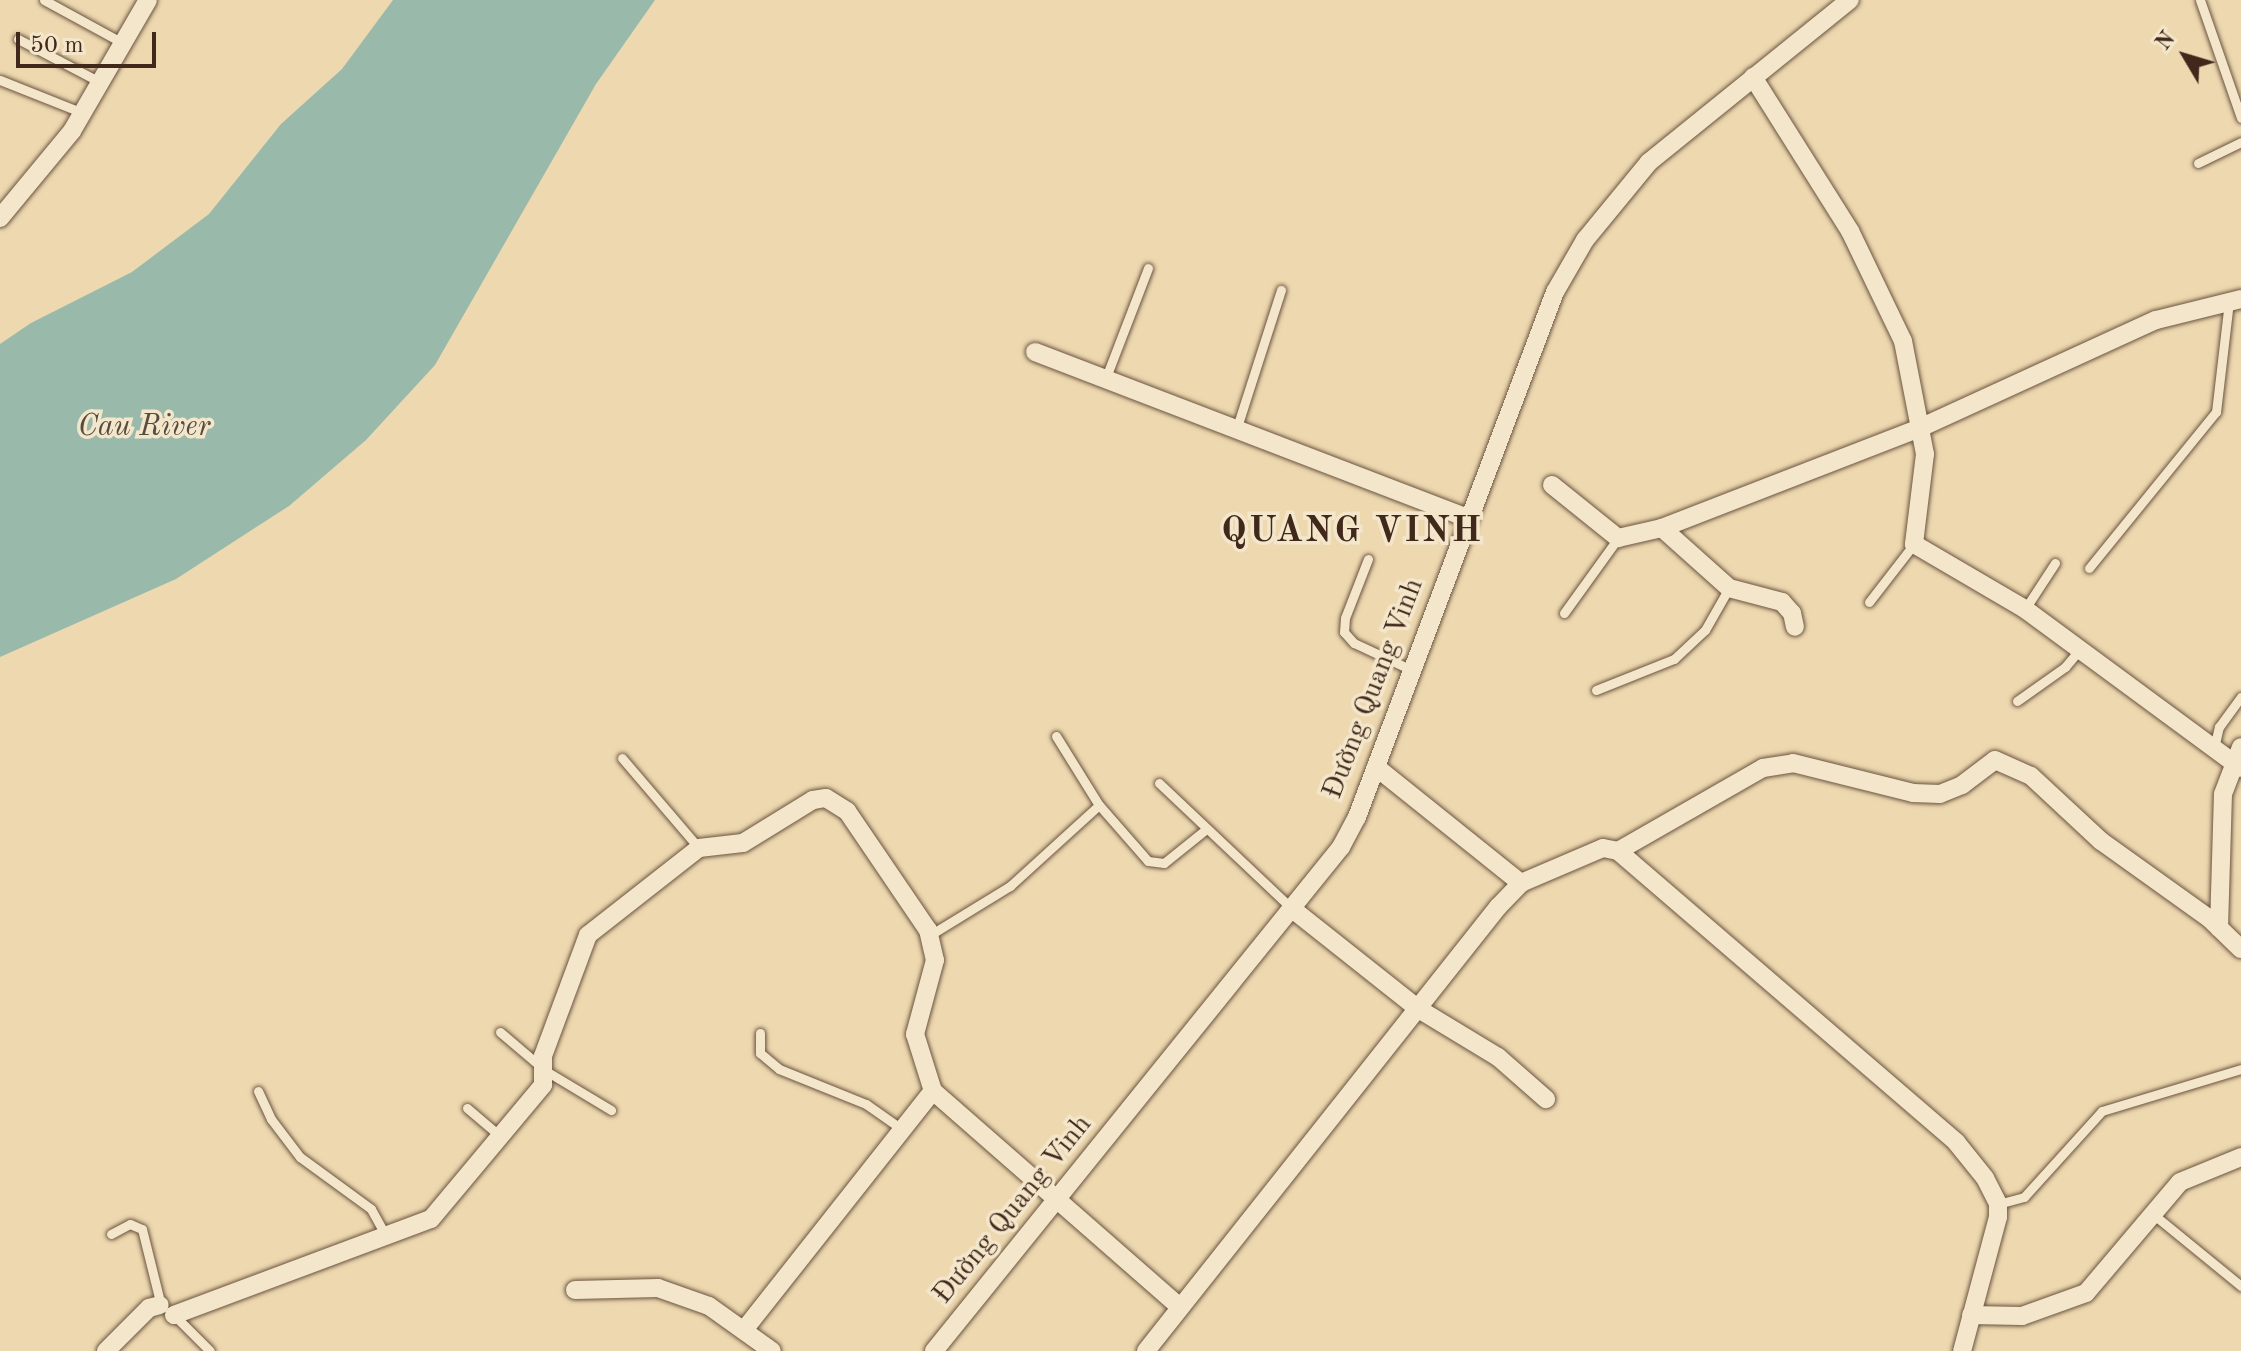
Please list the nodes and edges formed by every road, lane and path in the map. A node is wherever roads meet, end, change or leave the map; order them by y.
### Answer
1 (44, 0) edge
2 (148, 0) edge
3 (1850, 0) edge
4 (2200, 0) edge
5 (18, 39) dead end
6 (123, 43) junction
7 (1753, 77) junction
8 (0, 80) edge
9 (100, 82) junction
10 (83, 113) junction
11 (2241, 118) edge
12 (2241, 142) edge
13 (2198, 163) dead end
14 (0, 218) edge
15 (1148, 268) dead end
16 (1281, 290) dead end
17 (2235, 300) edge
18 (1035, 352) dead end
19 (1105, 380) junction
20 (1237, 427) junction
21 (1922, 427) junction
22 (1552, 485) dead end
23 (1468, 518) junction
24 (1662, 528) junction
25 (1618, 538) junction
26 (1914, 544) junction
27 (1368, 559) dead end
28 (2055, 563) dead end
29 (2089, 568) dead end
30 (1729, 588) junction
31 (1869, 602) dead end
32 (2025, 609) junction
33 (1564, 613) dead end
34 (1795, 627) dead end
35 (2081, 648) junction
36 (1412, 670) junction
37 (1596, 690) dead end
38 (2241, 697) edge
39 (2017, 701) dead end
40 (1056, 736) dead end
41 (2214, 748) junction
42 (622, 758) dead end
43 (2238, 759) edge
44 (1376, 767) junction
45 (1159, 783) dead end
46 (1099, 805) junction
47 (1204, 831) junction
48 (699, 848) junction
49 (1618, 851) junction
50 (1521, 883) junction
51 (1291, 908) junction
52 (2219, 928) junction
53 (930, 935) junction
54 (2241, 949) edge
55 (1417, 1008) junction
56 (500, 1032) dead end
57 (760, 1033) dead end
58 (2241, 1069) edge
59 (546, 1071) junction
60 (258, 1091) dead end
61 (933, 1091) junction
62 (1546, 1099) dead end
63 (467, 1108) dead end
64 (611, 1110) dead end
65 (903, 1130) junction
66 (500, 1136) junction
67 (2241, 1157) edge
68 (1055, 1203) junction
69 (1998, 1204) junction
70 (2150, 1212) junction
71 (111, 1234) dead end
72 (387, 1238) junction
73 (2241, 1286) edge
74 (575, 1290) dead end
75 (1180, 1307) junction
76 (167, 1310) junction
77 (1971, 1315) junction
78 (744, 1330) junction
79 (106, 1351) edge
80 (210, 1351) edge
81 (772, 1351) edge
82 (934, 1351) edge
83 (1146, 1351) edge
84 (1962, 1351) edge

1 - 6 lane
2 - 6 street
3 - 7 street, Đường Quang Vinh
4 - 11 lane
5 - 9 lane
6 - 9 street
7 - 21 street
7 - 23 street, Đường Quang Vinh
8 - 10 lane
9 - 10 street
10 - 14 street
12 - 13 lane
15 - 19 lane
16 - 20 lane
17 - 21 street
17 - 29 lane
18 - 19 street
19 - 20 street
20 - 23 street
21 - 24 street
21 - 26 street
22 - 25 street
23 - 36 street, Đường Quang Vinh
24 - 25 street
24 - 30 street
25 - 33 lane
26 - 31 lane
26 - 32 street
27 - 36 lane
28 - 32 lane
30 - 34 street
30 - 37 lane
32 - 35 street
35 - 39 lane
35 - 41 street
36 - 44 street, Đường Quang Vinh
38 - 41 lane
40 - 46 lane
41 - 43 street
42 - 48 lane
43 - 52 street
44 - 50 street
44 - 51 street, Đường Quang Vinh
45 - 47 lane
46 - 47 lane
46 - 53 lane
47 - 51 lane
48 - 53 street
48 - 59 street
49 - 50 street
49 - 52 street
49 - 69 street
50 - 55 street
51 - 55 street
51 - 68 street, Đường Quang Vinh
52 - 54 street
53 - 61 street
55 - 62 street
55 - 75 street
56 - 59 lane
57 - 65 lane
58 - 69 lane
59 - 64 lane
59 - 66 street
60 - 72 lane
61 - 65 street
61 - 68 street
63 - 66 lane
65 - 78 street
66 - 72 street
67 - 70 street
68 - 75 street
68 - 82 street, Đường Quang Vinh
69 - 77 street
70 - 73 lane
70 - 77 street
71 - 76 lane
72 - 76 street
74 - 78 street
75 - 83 street
76 - 79 street
76 - 80 lane
77 - 84 street
78 - 81 street

